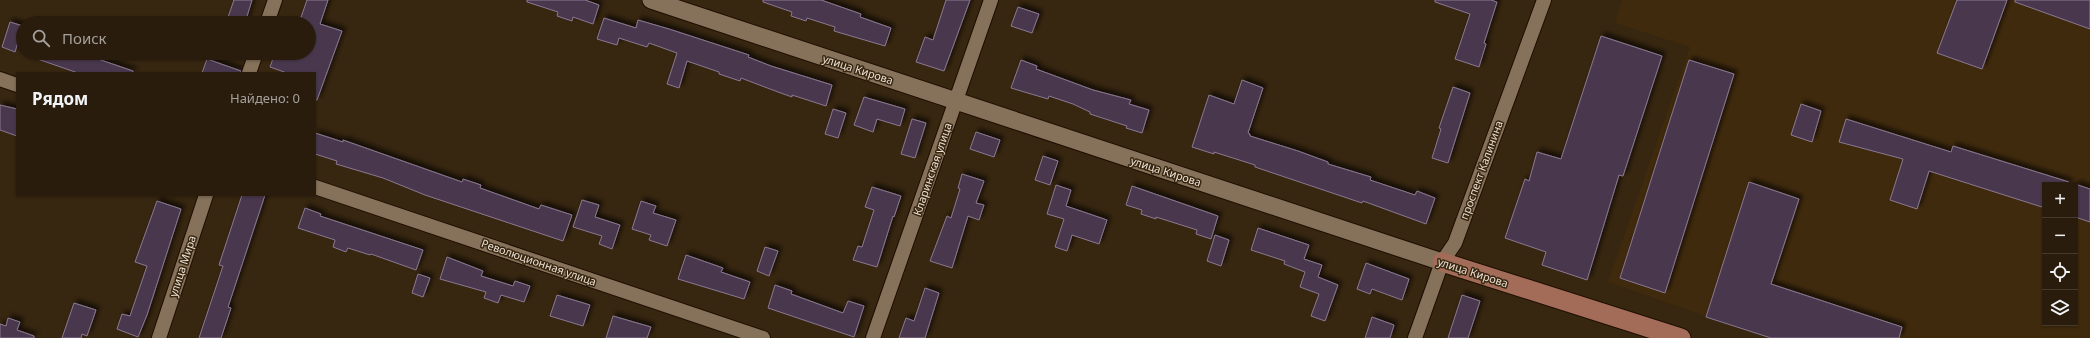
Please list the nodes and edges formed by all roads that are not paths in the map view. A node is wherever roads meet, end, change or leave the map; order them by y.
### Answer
1 (275, 0) edge
2 (651, 0) edge
3 (990, 0) edge
4 (1544, 0) edge
5 (269, 16) edge
6 (254, 60) edge
7 (249, 72) edge
8 (0, 79) edge
9 (16, 85) edge
10 (955, 102) junction
11 (316, 187) edge
12 (206, 196) edge
13 (1442, 262) junction
14 (159, 338) edge
15 (763, 338) edge
16 (873, 338) edge
17 (1415, 338) edge
18 (1681, 338) edge

1 - 5 street
2 - 10 street, улица Кирова
3 - 10 street, Кларинская улица
4 - 13 street, проспект Калинина
6 - 7 street
8 - 9 street
10 - 13 street, улица Кирова
10 - 16 street, Кларинская улица
11 - 15 street, Революционная улица
12 - 14 street, улица Мира
13 - 17 street, проспект Калинина
13 - 18 main road, улица Кирова

